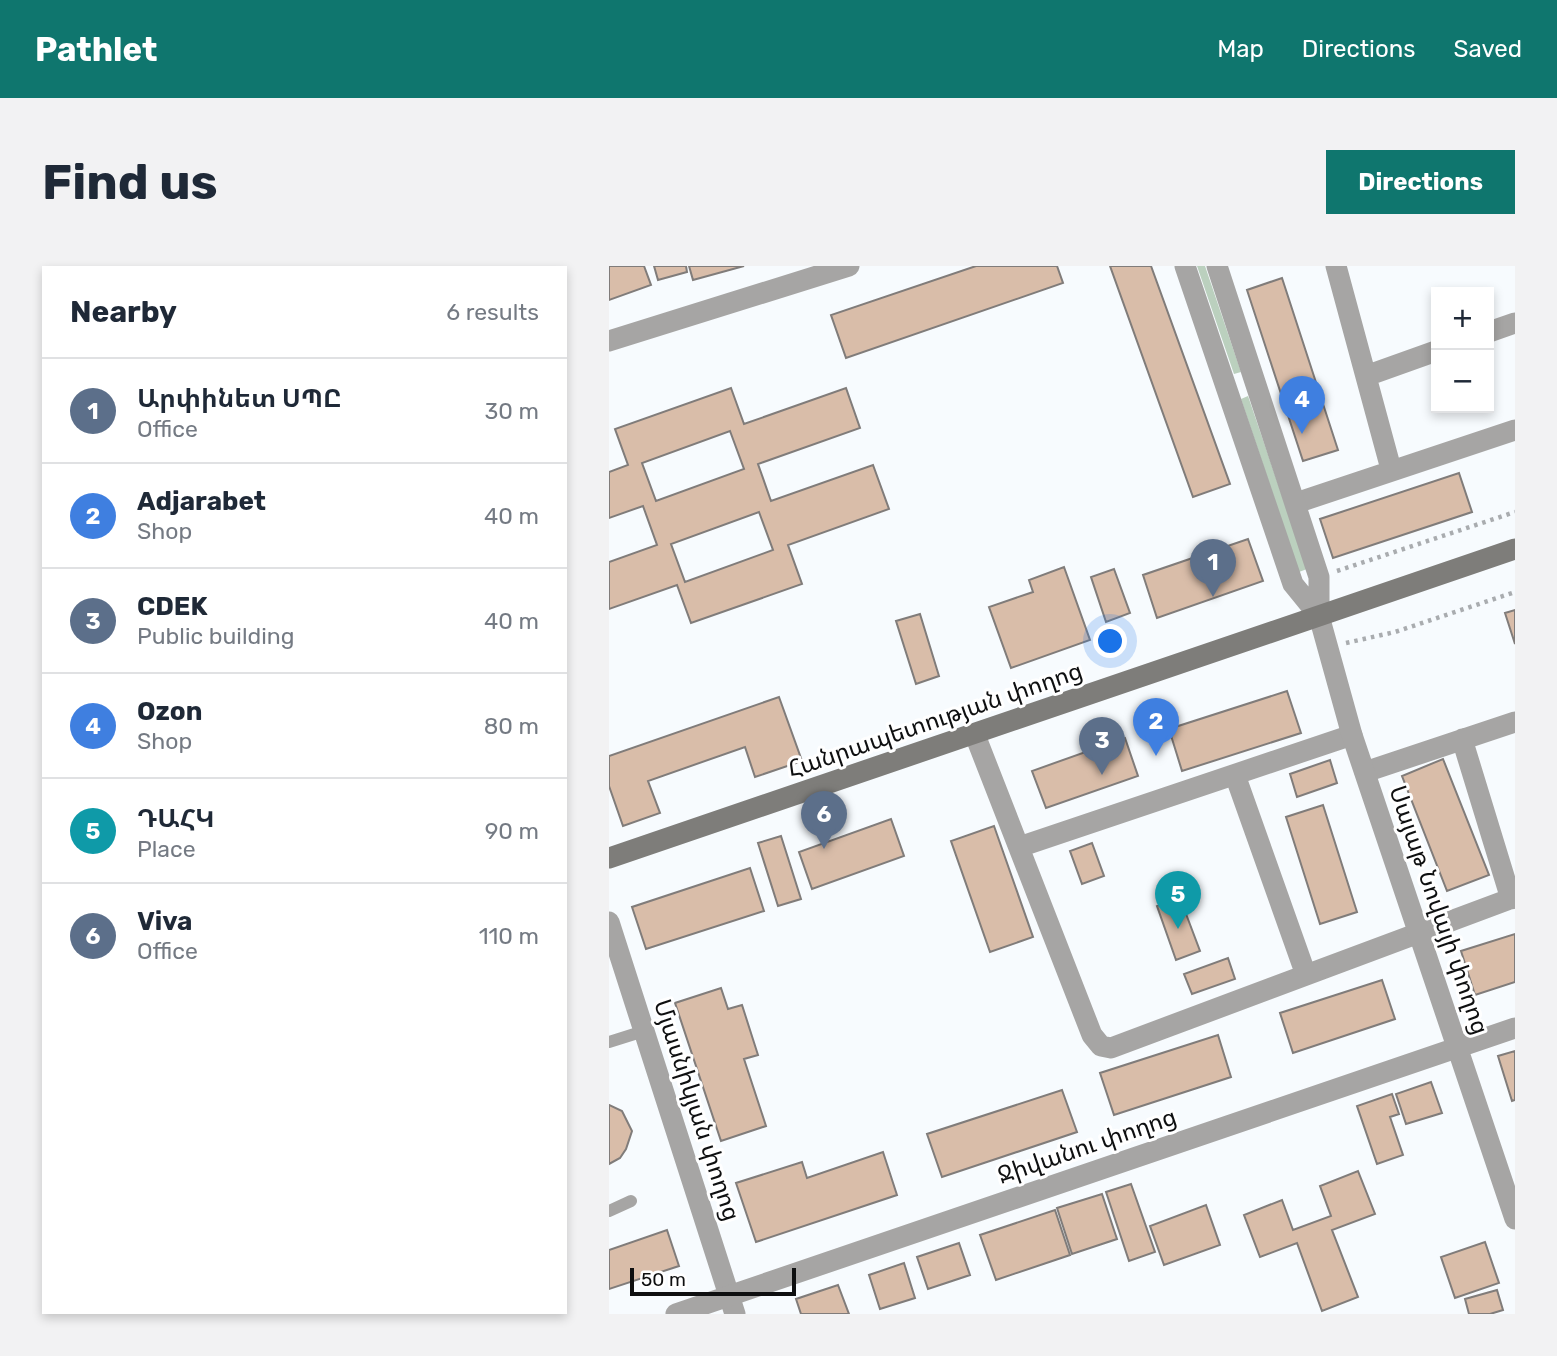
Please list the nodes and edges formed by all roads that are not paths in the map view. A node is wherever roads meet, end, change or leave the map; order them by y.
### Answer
1 (849, 266) edge
2 (1185, 266) edge
3 (1217, 266) edge
4 (1336, 266) edge
5 (1515, 323) edge
6 (1494, 330) edge
7 (609, 341) edge
8 (1431, 353) edge
9 (1366, 376) junction
10 (1254, 377) junction
11 (1226, 387) junction
12 (1515, 430) edge
13 (1391, 469) junction
14 (1296, 503) junction
15 (1515, 549) edge
16 (1319, 616) junction
17 (1515, 722) edge
18 (975, 735) junction
19 (1352, 735) junction
20 (1462, 739) junction
21 (1365, 772) junction
22 (1235, 775) junction
23 (1019, 847) junction
24 (609, 858) edge
25 (1513, 898) edge
26 (609, 922) edge
27 (1418, 933) junction
28 (1306, 975) junction
29 (1515, 1028) edge
30 (644, 1031) junction
31 (609, 1042) edge
32 (1458, 1048) junction
33 (631, 1201) dead end
34 (609, 1211) edge
35 (1515, 1219) edge
36 (732, 1305) edge
37 (676, 1314) edge

1 - 7 street
2 - 11 street, Սայաթ Նովայի փողոց
3 - 10 street, Սայաթ Նովայի փողոց
4 - 9 street
5 - 6 street
8 - 9 street
9 - 13 street
10 - 11 street
10 - 14 street, Սայաթ Նովայի փողոց
11 - 16 street, Սայաթ Նովայի փողոց
12 - 13 street
13 - 14 street
14 - 16 street, Սայաթ Նովայի փողոց
15 - 16 main road, Հանրապետության փողոց
16 - 18 main road, Հանրապետության փողոց
16 - 19 street, Սայաթ Նովայի փողոց
17 - 20 street
18 - 23 street
18 - 24 main road, Հանրապետության փողոց
19 - 21 street, Սայաթ Նովայի փողոց
19 - 22 street
20 - 21 street
20 - 25 street
21 - 27 street, Սայաթ Նովայի փողոց
22 - 23 street
22 - 28 street
23 - 28 street
25 - 27 street
26 - 30 street, Մյասնիկյան փողոց
27 - 28 street
27 - 32 street, Սայաթ Նովայի փողոց
29 - 32 street, Ջիվանու փողոց
30 - 31 lane
30 - 36 street, Մյասնիկյան փողոց
32 - 35 street, Սայաթ Նովայի փողոց
32 - 36 street, Ջիվանու փողոց
33 - 34 lane
36 - 37 street, Ջիվանու փողոց

